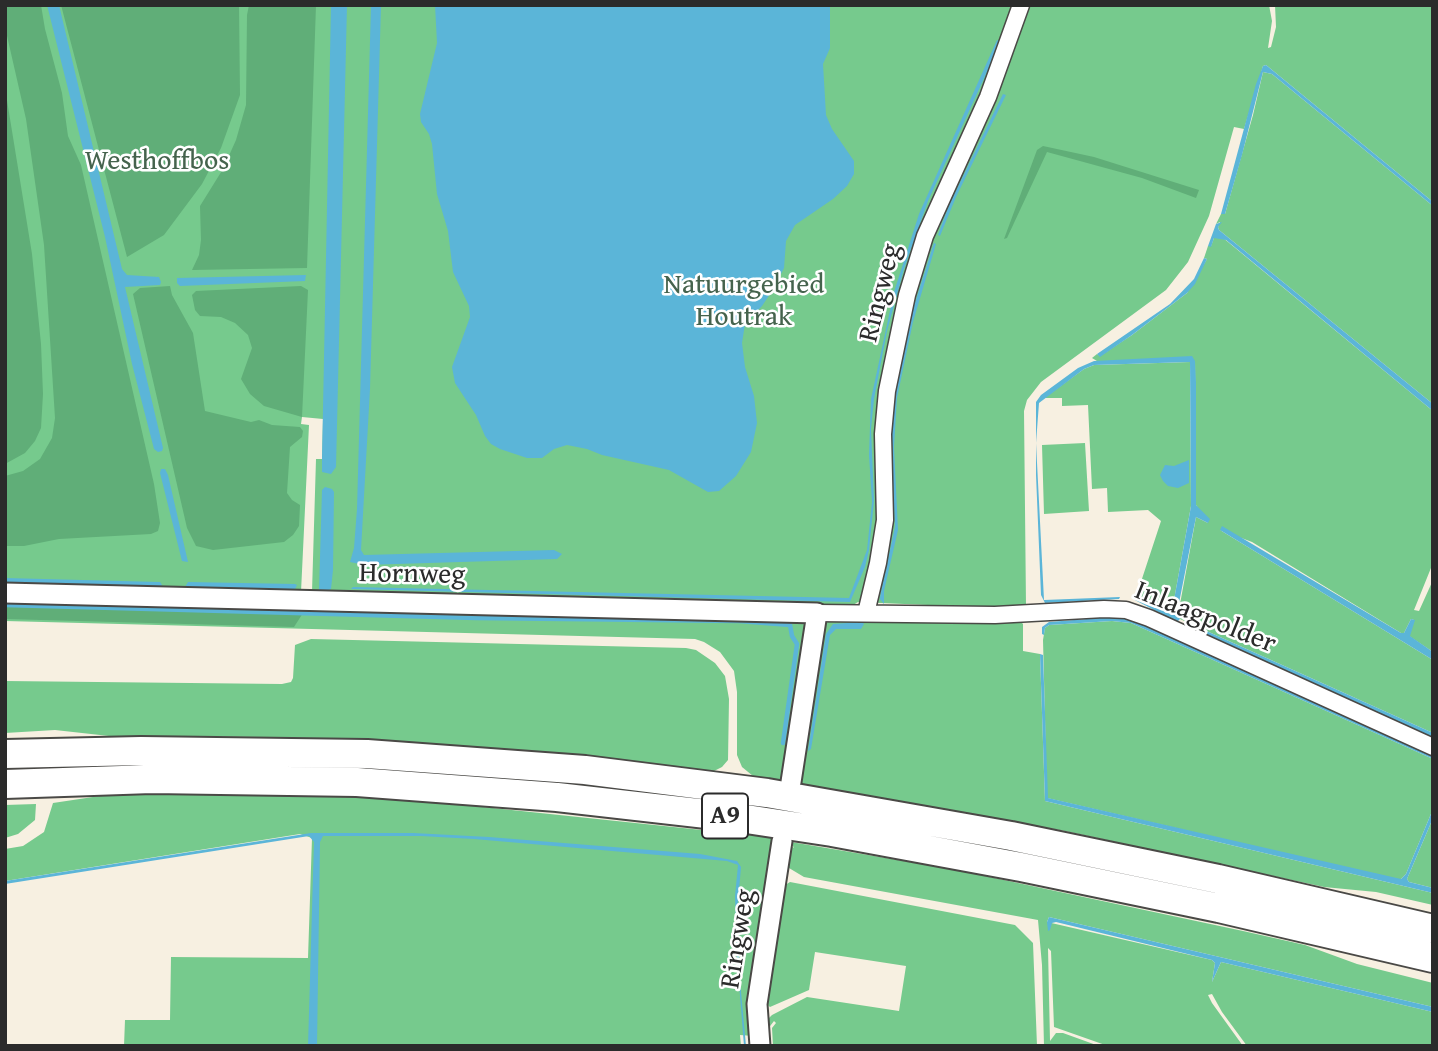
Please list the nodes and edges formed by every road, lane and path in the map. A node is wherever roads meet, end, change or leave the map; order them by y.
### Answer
1 (1021, 5) edge
2 (5, 593) edge
3 (866, 612) junction
4 (817, 613) junction
5 (1433, 747) edge
6 (5, 754) edge
7 (791, 782) dead end
8 (5, 784) edge
9 (782, 841) dead end
10 (1433, 929) edge
11 (1433, 958) edge
12 (760, 1046) edge

1 - 3 street, Ringweg
2 - 4 street, Hornweg
3 - 4 street, Inlaagpolder
3 - 5 street, Inlaagpolder
4 - 7 street
6 - 10 highway, A9
8 - 11 highway, A9
9 - 12 street, Ringweg

